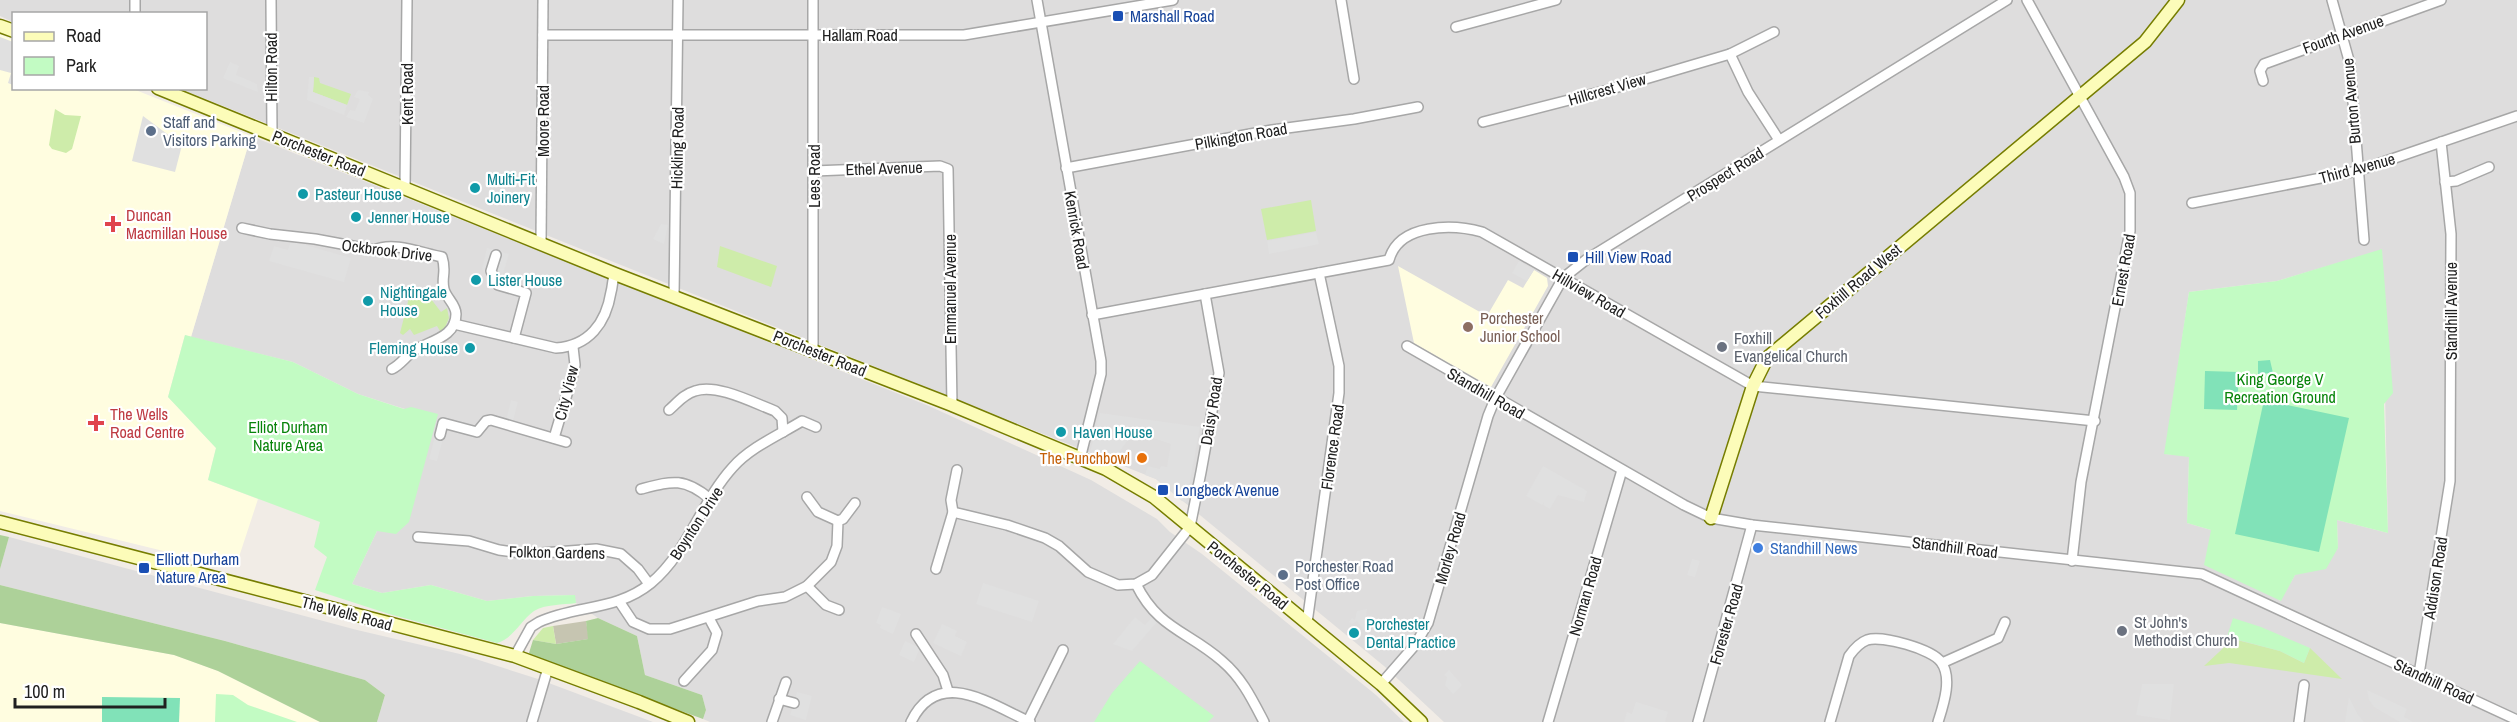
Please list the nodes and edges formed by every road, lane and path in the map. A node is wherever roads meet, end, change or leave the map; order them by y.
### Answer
1 (272, 0) edge
2 (407, 0) edge
3 (543, 0) edge
4 (678, 0) edge
5 (813, 0) edge
6 (1037, 0) edge
7 (1173, 0) edge
8 (1341, 0) edge
9 (1556, 0) edge
10 (2007, 0) edge
11 (2027, 0) edge
12 (2178, 0) edge
13 (2332, 0) edge
14 (2441, 0) edge
15 (1041, 23) junction
16 (1456, 27) dead end
17 (1774, 32) dead end
18 (2343, 33) junction
19 (543, 34) junction
20 (678, 35) junction
21 (813, 35) junction
22 (1730, 54) junction
23 (1354, 79) dead end
24 (2263, 81) dead end
25 (163, 90) edge
26 (2080, 97) junction
27 (1418, 107) dead end
28 (2517, 116) edge
29 (1483, 122) dead end
30 (272, 134) junction
31 (1779, 141) junction
32 (2441, 142) junction
33 (2489, 167) dead end
34 (1066, 168) junction
35 (814, 171) junction
36 (2357, 171) junction
37 (950, 174) joint
38 (2445, 182) junction
39 (405, 188) junction
40 (2192, 203) dead end
41 (242, 228) dead end
42 (2364, 240) dead end
43 (542, 243) junction
44 (496, 255) dead end
45 (1319, 273) junction
46 (615, 274) junction
47 (1563, 278) junction
48 (1205, 294) junction
49 (674, 296) junction
50 (1092, 315) junction
51 (454, 324) junction
52 (514, 338) junction
53 (1407, 346) dead end
54 (573, 347) junction
55 (813, 351) junction
56 (392, 369) dead end
57 (1753, 386) junction
58 (677, 388) dead end
59 (684, 396) junction
60 (1495, 399) junction
61 (952, 405) junction
62 (669, 410) dead end
63 (2095, 422) junction
64 (816, 427) dead end
65 (783, 432) junction
66 (440, 435) dead end
67 (554, 438) junction
68 (566, 442) dead end
69 (1080, 459) junction
70 (957, 470) dead end
71 (1622, 470) junction
72 (2450, 482) joint
73 (641, 489) dead end
74 (807, 497) dead end
75 (711, 499) junction
76 (855, 503) dead end
77 (953, 512) junction
78 (1711, 518) junction
79 (838, 521) junction
80 (0, 522) edge
81 (1752, 525) junction
82 (1190, 527) junction
83 (418, 537) dead end
84 (2072, 561) junction
85 (936, 569) dead end
86 (649, 584) junction
87 (1136, 584) junction
88 (807, 586) junction
89 (619, 601) junction
90 (839, 610) dead end
91 (709, 618) junction
92 (2005, 622) dead end
93 (1307, 623) junction
94 (916, 634) dead end
95 (1063, 650) dead end
96 (514, 656) junction
97 (1942, 663) junction
98 (548, 668) junction
99 (2419, 674) junction
100 (684, 681) dead end
101 (786, 682) dead end
102 (1381, 684) junction
103 (2304, 685) dead end
104 (948, 691) junction
105 (779, 699) junction
106 (794, 703) dead end
107 (2517, 720) edge
108 (1029, 721) edge
109 (532, 722) edge
110 (687, 722) edge
111 (772, 722) edge
112 (911, 722) edge
113 (1264, 722) edge
114 (1421, 722) edge
115 (1548, 722) edge
116 (1698, 722) edge
117 (1830, 722) edge
118 (1938, 722) edge
119 (2299, 722) edge

1 - 30 street, Hilton Road
2 - 39 street, Kent Road
3 - 19 street, Moore Road
4 - 20 street, Hickling Road
5 - 21 street, Lees Road
6 - 15 street, Kenrick Road
7 - 15 street, Hallam Road
8 - 23 street
9 - 16 street
10 - 31 street, Prospect Road
11 - 26 street, Ernest Road
12 - 26 street, Foxhill Road West
13 - 18 street, Burton Avenue
14 - 18 street, Fourth Avenue
15 - 21 street, Hallam Road
15 - 34 street, Kenrick Road
17 - 22 street, Hillcrest View
18 - 24 street, Fourth Avenue
18 - 36 street, Burton Avenue
19 - 20 street, Hallam Road
19 - 43 street, Moore Road
20 - 21 street, Hallam Road
20 - 49 street, Hickling Road
21 - 35 street, Lees Road
22 - 29 street, Hillcrest View
22 - 31 street
25 - 30 street, Porchester Road
26 - 57 street, Foxhill Road West
26 - 63 street, Ernest Road
27 - 34 street, Pilkington Road
28 - 32 street, Third Avenue
30 - 39 street, Porchester Road
31 - 47 street, Prospect Road
32 - 36 street, Third Avenue
32 - 38 street, Standhill Avenue
33 - 38 street
34 - 50 street, Kenrick Road
35 - 37 street, Ethel Avenue
35 - 55 street, Lees Road
36 - 40 street, Third Avenue
36 - 42 street, Burton Avenue
37 - 61 street, Emmanuel Avenue
38 - 72 street, Standhill Avenue
39 - 43 street, Porchester Road
41 - 51 street, Ockbrook Drive
43 - 46 street, Porchester Road
44 - 52 street
45 - 47 street, Hillview Road
45 - 48 street, Hillview Road
45 - 93 street, Florence Road
46 - 49 street, Porchester Road
46 - 54 street
47 - 57 street, Hillview Road
47 - 60 street, Prospect Road
48 - 50 street, Hillview Road
48 - 82 street, Daisy Road
49 - 55 street, Porchester Road
50 - 69 street, Kenrick Road
51 - 52 street
51 - 56 street
52 - 54 street
53 - 60 street, Standhill Road
54 - 67 street, City View
55 - 61 street, Porchester Road
57 - 63 street, Hillview Road
57 - 78 street, Foxhill Road West
58 - 59 street
59 - 62 street
59 - 65 street
60 - 71 street, Standhill Road
60 - 102 street, Morley Road
61 - 69 street, Porchester Road
63 - 84 street, Ernest Road
64 - 65 street, Boynton Drive
65 - 75 street, Boynton Drive
66 - 67 street, City View
67 - 68 street, City View
69 - 82 street, Porchester Road
70 - 77 street
71 - 78 street, Standhill Road
71 - 115 street, Norman Road
72 - 99 street, Addison Road
73 - 75 street
74 - 79 street
75 - 86 street, Boynton Drive
76 - 79 street
77 - 85 street
77 - 87 street
78 - 81 street, Standhill Road
79 - 88 street
80 - 96 street, The Wells Road
81 - 84 street, Standhill Road
81 - 116 street, Forester Road
82 - 87 street
82 - 93 street, Porchester Road
83 - 86 street, Folkton Gardens
84 - 99 street, Standhill Road
86 - 89 street, Boynton Drive
87 - 113 street
88 - 90 street
88 - 91 street
89 - 91 street
89 - 96 street, Boynton Drive
91 - 100 street
92 - 97 street
93 - 102 street, Porchester Road
94 - 104 street
95 - 108 street
96 - 98 street, The Wells Road
97 - 117 street
97 - 118 street
98 - 109 street
98 - 110 street, The Wells Road
99 - 107 street, Standhill Road
101 - 105 street
102 - 114 street, Porchester Road
103 - 119 street
104 - 108 street
104 - 112 street
105 - 106 street
105 - 111 street

